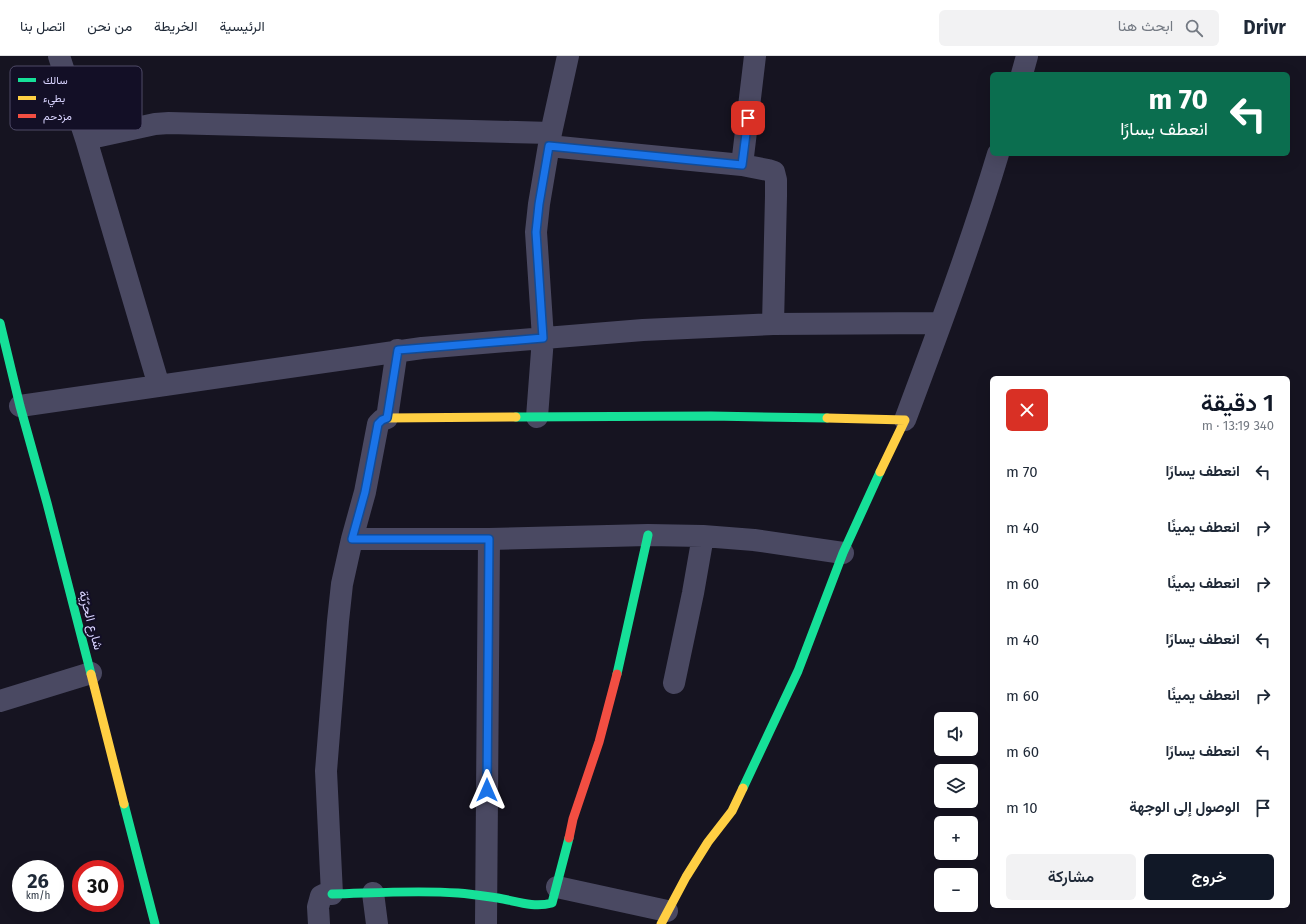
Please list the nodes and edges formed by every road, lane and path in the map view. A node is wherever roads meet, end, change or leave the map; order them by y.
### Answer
1 (59, 56) edge
2 (568, 56) edge
3 (755, 56) edge
4 (1024, 56) edge
5 (1027, 56) edge
6 (62, 66) edge
7 (1023, 72) edge
8 (142, 127) edge
9 (83, 130) edge
10 (127, 130) edge
11 (86, 139) junction
12 (550, 140) junction
13 (997, 156) edge
14 (742, 165) junction
15 (0, 323) edge
16 (941, 323) junction
17 (774, 324) junction
18 (543, 338) junction
19 (398, 350) junction
20 (158, 386) junction
21 (20, 406) junction
22 (537, 417) junction
23 (387, 418) junction
24 (905, 420) junction
25 (648, 535) junction
26 (703, 536) junction
27 (352, 539) junction
28 (489, 539) junction
29 (843, 553) junction
30 (91, 673) junction
31 (674, 683) dead end
32 (0, 701) edge
33 (558, 887) junction
34 (373, 893) junction
35 (332, 894) junction
36 (486, 896) junction
37 (664, 918) edge
38 (155, 924) edge
39 (319, 924) edge
40 (377, 924) edge
41 (486, 924) edge

1 - 6 street
2 - 12 street
3 - 14 street
4 - 5 street
5 - 7 street
8 - 12 street
9 - 11 street
10 - 11 street
11 - 20 street
12 - 14 street
12 - 18 street
13 - 16 street
14 - 17 street
15 - 21 street, شارع الحرّيّة
16 - 17 street
16 - 24 street
17 - 18 street
18 - 19 street
18 - 22 street
19 - 20 street
19 - 23 street
20 - 21 street
21 - 30 street, شارع الحرّيّة
22 - 23 street
22 - 24 street
23 - 27 street
24 - 29 street
25 - 26 street
25 - 28 street
25 - 33 street
26 - 29 street
26 - 31 street
27 - 28 street
27 - 35 street
28 - 36 street
29 - 37 street
30 - 32 street
30 - 38 street, شارع الحرّيّة
33 - 36 street
33 - 37 street
34 - 35 street
34 - 36 street
34 - 40 street
35 - 39 street
36 - 41 street

